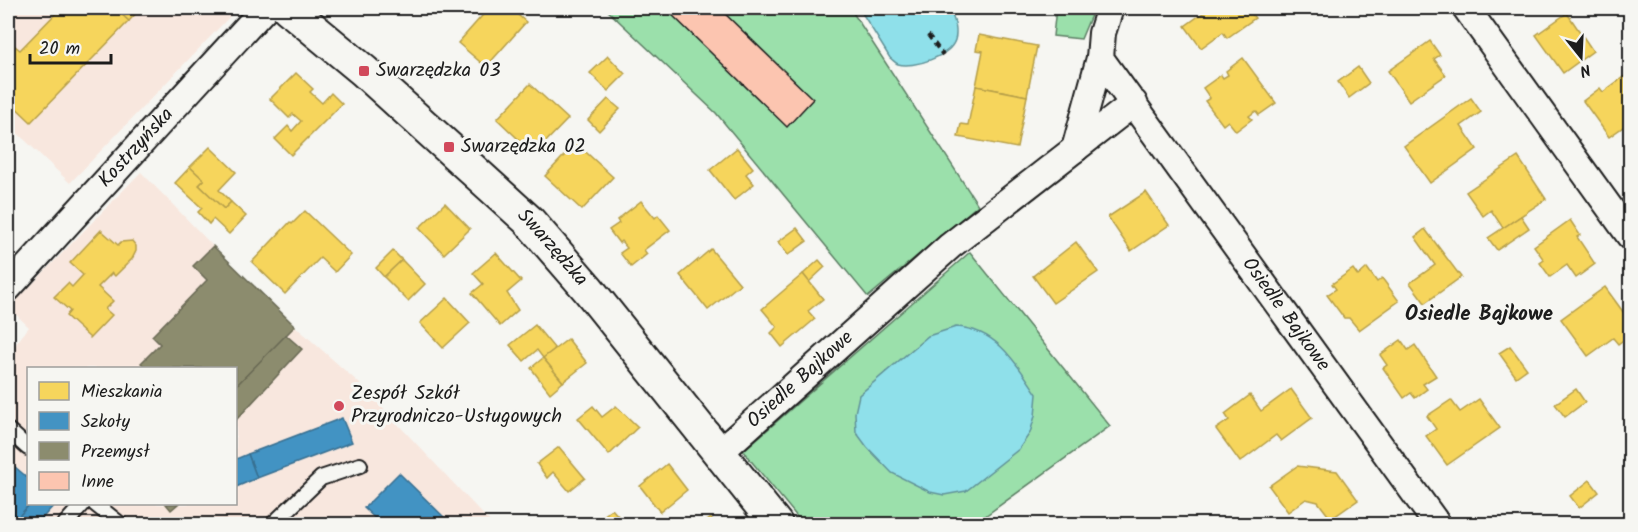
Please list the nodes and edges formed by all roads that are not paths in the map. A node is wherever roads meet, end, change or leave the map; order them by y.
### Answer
1 (265, 8) edge
2 (288, 8) edge
3 (1110, 8) edge
4 (1466, 8) edge
5 (1100, 58) junction
6 (1134, 103) junction
7 (1075, 148) junction
8 (1630, 236) edge
9 (8, 288) edge
10 (8, 430) edge
11 (27, 447) edge
12 (720, 452) junction
13 (360, 465) dead end
14 (82, 505) edge
15 (96, 505) edge
16 (64, 525) edge
17 (120, 525) edge
18 (273, 525) edge
19 (776, 525) edge
20 (1437, 525) edge

1 - 9 street, Kostrzyńska
2 - 12 street, Swarzędzka
3 - 5 street
4 - 8 street
5 - 6 street, Osiedle Bajkowe
5 - 7 street
6 - 7 street, Osiedle Bajkowe
6 - 20 street, Osiedle Bajkowe
7 - 12 street, Osiedle Bajkowe
10 - 11 lane
12 - 19 street, Swarzędzka
13 - 18 lane
14 - 16 lane
15 - 17 lane

